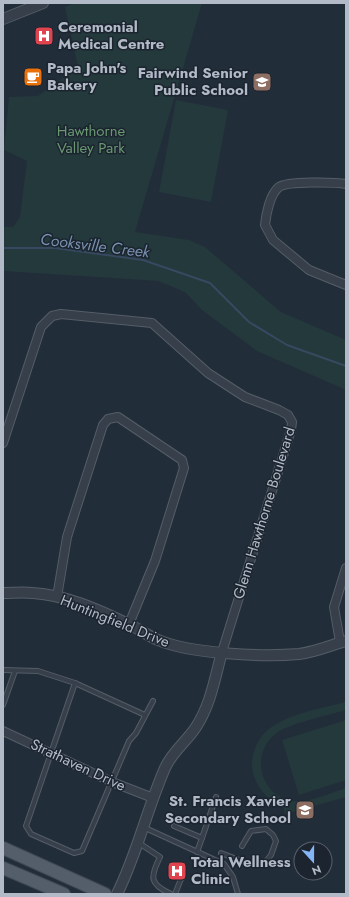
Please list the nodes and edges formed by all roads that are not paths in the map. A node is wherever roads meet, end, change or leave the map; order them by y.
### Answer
1 (43, 3) edge
2 (3, 19) edge
3 (346, 184) edge
4 (346, 285) edge
5 (3, 443) edge
6 (346, 568) edge
7 (3, 594) edge
8 (57, 597) junction
9 (129, 624) junction
10 (343, 642) edge
11 (222, 652) junction
12 (3, 670) edge
13 (15, 672) junction
14 (75, 683) junction
15 (153, 701) dead end
16 (3, 705) edge
17 (145, 715) junction
18 (3, 731) edge
19 (50, 752) junction
20 (112, 782) junction
21 (216, 797) dead end
22 (152, 798) junction
23 (143, 826) junction
24 (174, 826) dead end
25 (202, 838) junction
26 (138, 843) junction
27 (242, 846) dead end
28 (3, 848) edge
29 (197, 852) junction
30 (221, 853) dead end
31 (267, 860) dead end
32 (250, 864) dead end
33 (3, 868) edge
34 (181, 879) dead end
35 (64, 894) edge
36 (105, 894) edge
37 (117, 894) edge
38 (171, 894) edge
39 (174, 894) edge
40 (238, 894) edge

1 - 2 street
3 - 4 street
5 - 11 street, Glenn Hawthorne Boulevard
6 - 10 street
7 - 8 street, Huntingfield Drive
8 - 9 street, Huntingfield Drive
8 - 9 street
9 - 11 street, Huntingfield Drive
10 - 11 street, Huntingfield Drive
11 - 22 street, Glenn Hawthorne Boulevard
12 - 13 lane
13 - 14 lane
13 - 16 lane
14 - 17 lane
14 - 19 lane
15 - 17 lane
17 - 20 lane
18 - 19 street, Strathaven Drive
19 - 20 street, Strathaven Drive
19 - 20 lane
20 - 22 street, Strathaven Drive
21 - 25 lane
22 - 23 street, Glenn Hawthorne Boulevard
23 - 26 street, Glenn Hawthorne Boulevard
23 - 29 lane
24 - 25 lane
25 - 29 lane
26 - 37 street, Glenn Hawthorne Boulevard
26 - 38 lane
27 - 31 lane
28 - 36 main road
29 - 40 lane
30 - 32 lane
33 - 35 main road
34 - 39 lane

